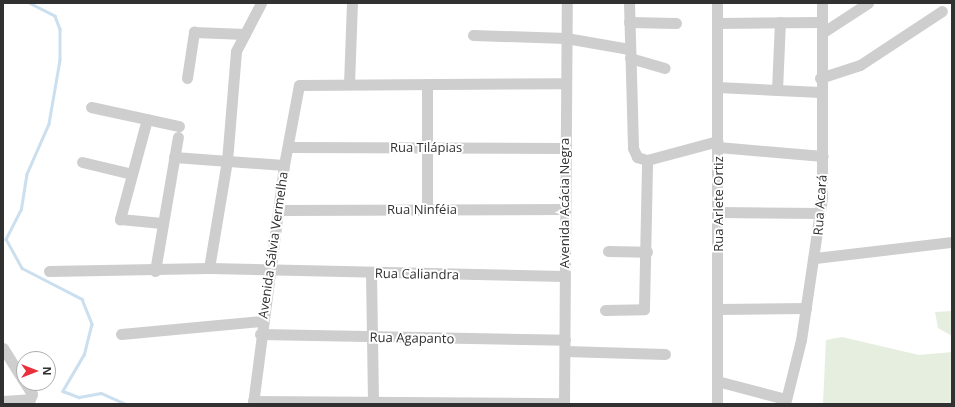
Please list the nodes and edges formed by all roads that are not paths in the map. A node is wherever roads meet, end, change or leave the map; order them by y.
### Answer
1 (261, 3) edge
2 (352, 3) edge
3 (567, 3) edge
4 (629, 3) edge
5 (717, 3) edge
6 (822, 3) edge
7 (868, 3) edge
8 (942, 11) dead end
9 (629, 22) junction
10 (676, 22) dead end
11 (780, 22) junction
12 (717, 23) junction
13 (822, 27) junction
14 (245, 34) junction
15 (473, 36) dead end
16 (566, 38) junction
17 (630, 53) junction
18 (665, 68) dead end
19 (188, 78) dead end
20 (820, 78) junction
21 (565, 83) junction
22 (349, 84) junction
23 (427, 84) junction
24 (717, 87) junction
25 (777, 90) junction
26 (820, 92) junction
27 (91, 107) dead end
28 (147, 119) junction
29 (718, 144) junction
30 (288, 147) junction
31 (427, 147) junction
32 (564, 148) junction
33 (823, 156) junction
34 (174, 157) junction
35 (647, 160) junction
36 (227, 161) junction
37 (82, 162) dead end
38 (284, 165) junction
39 (132, 174) junction
40 (427, 209) junction
41 (565, 209) junction
42 (278, 210) junction
43 (718, 212) junction
44 (820, 213) junction
45 (162, 223) junction
46 (952, 242) edge
47 (608, 251) dead end
48 (647, 252) junction
49 (816, 258) junction
50 (209, 268) junction
51 (270, 270) junction
52 (49, 271) dead end
53 (155, 271) junction
54 (371, 273) junction
55 (564, 276) junction
56 (806, 308) junction
57 (717, 309) junction
58 (605, 310) dead end
59 (262, 321) junction
60 (121, 334) dead end
61 (260, 334) junction
62 (372, 337) junction
63 (565, 340) junction
64 (3, 348) edge
65 (565, 351) junction
66 (665, 354) dead end
67 (16, 369) edge
68 (717, 381) junction
69 (30, 391) edge
70 (3, 401) edge
71 (785, 402) edge
72 (253, 403) edge
73 (373, 403) edge
74 (564, 404) edge
75 (717, 404) edge

1 - 14 street
2 - 22 street
3 - 16 street, Avenida Acácia Negra
4 - 9 street
5 - 12 street, Rua Arlete Ortiz
6 - 13 street, Rua Acará
7 - 13 street
8 - 20 street
9 - 10 street
9 - 17 street
11 - 12 street
11 - 13 street
11 - 25 street
12 - 24 street, Rua Arlete Ortiz
13 - 20 street, Rua Acará
14 - 19 street
14 - 36 street
15 - 16 street
16 - 17 street
16 - 21 street, Avenida Acácia Negra
17 - 18 street
17 - 35 street
20 - 26 street, Rua Acará
21 - 23 street
21 - 32 street, Avenida Acácia Negra
22 - 23 street
22 - 30 street, Avenida Sálvia Vermelha
23 - 31 street
24 - 25 street
24 - 29 street, Rua Arlete Ortiz
25 - 26 street
26 - 33 street, Rua Acará
27 - 28 street
28 - 34 street
28 - 39 street
29 - 33 street
29 - 35 street
29 - 43 street, Rua Arlete Ortiz
30 - 31 street, Rua Tilápias
30 - 38 street, Avenida Sálvia Vermelha
31 - 32 street, Rua Tilápias
31 - 40 street
32 - 41 street, Avenida Acácia Negra
33 - 44 street, Rua Acará
34 - 36 street
34 - 45 street
35 - 48 street
36 - 38 street
36 - 50 street
37 - 39 street
38 - 42 street, Avenida Sálvia Vermelha
39 - 45 street
40 - 41 street, Rua Ninféia
40 - 42 street, Rua Ninféia
41 - 55 street, Avenida Acácia Negra
42 - 51 street, Avenida Sálvia Vermelha
43 - 44 street
43 - 57 street, Rua Arlete Ortiz
44 - 49 street, Rua Acará
45 - 53 street
46 - 49 street
47 - 48 street
48 - 58 street
49 - 56 street, Rua Acará
50 - 51 street, Rua Caliandra
50 - 53 street, Rua Caliandra
51 - 54 street, Rua Caliandra
51 - 59 street, Avenida Sálvia Vermelha
52 - 53 street, Rua Caliandra
54 - 55 street, Rua Caliandra
54 - 62 street
55 - 63 street, Avenida Acácia Negra
56 - 57 street
56 - 71 street, Rua Acará
57 - 68 street, Rua Arlete Ortiz
59 - 60 street
59 - 61 street, Avenida Sálvia Vermelha
61 - 62 street, Rua Agapanto
61 - 72 street, Avenida Sálvia Vermelha
62 - 63 street, Rua Agapanto
62 - 73 street
63 - 65 street, Avenida Acácia Negra
64 - 67 street
65 - 66 street
65 - 74 street, Avenida Acácia Negra
68 - 71 street
68 - 75 street, Rua Arlete Ortiz
69 - 70 street
72 - 73 street
73 - 74 street

